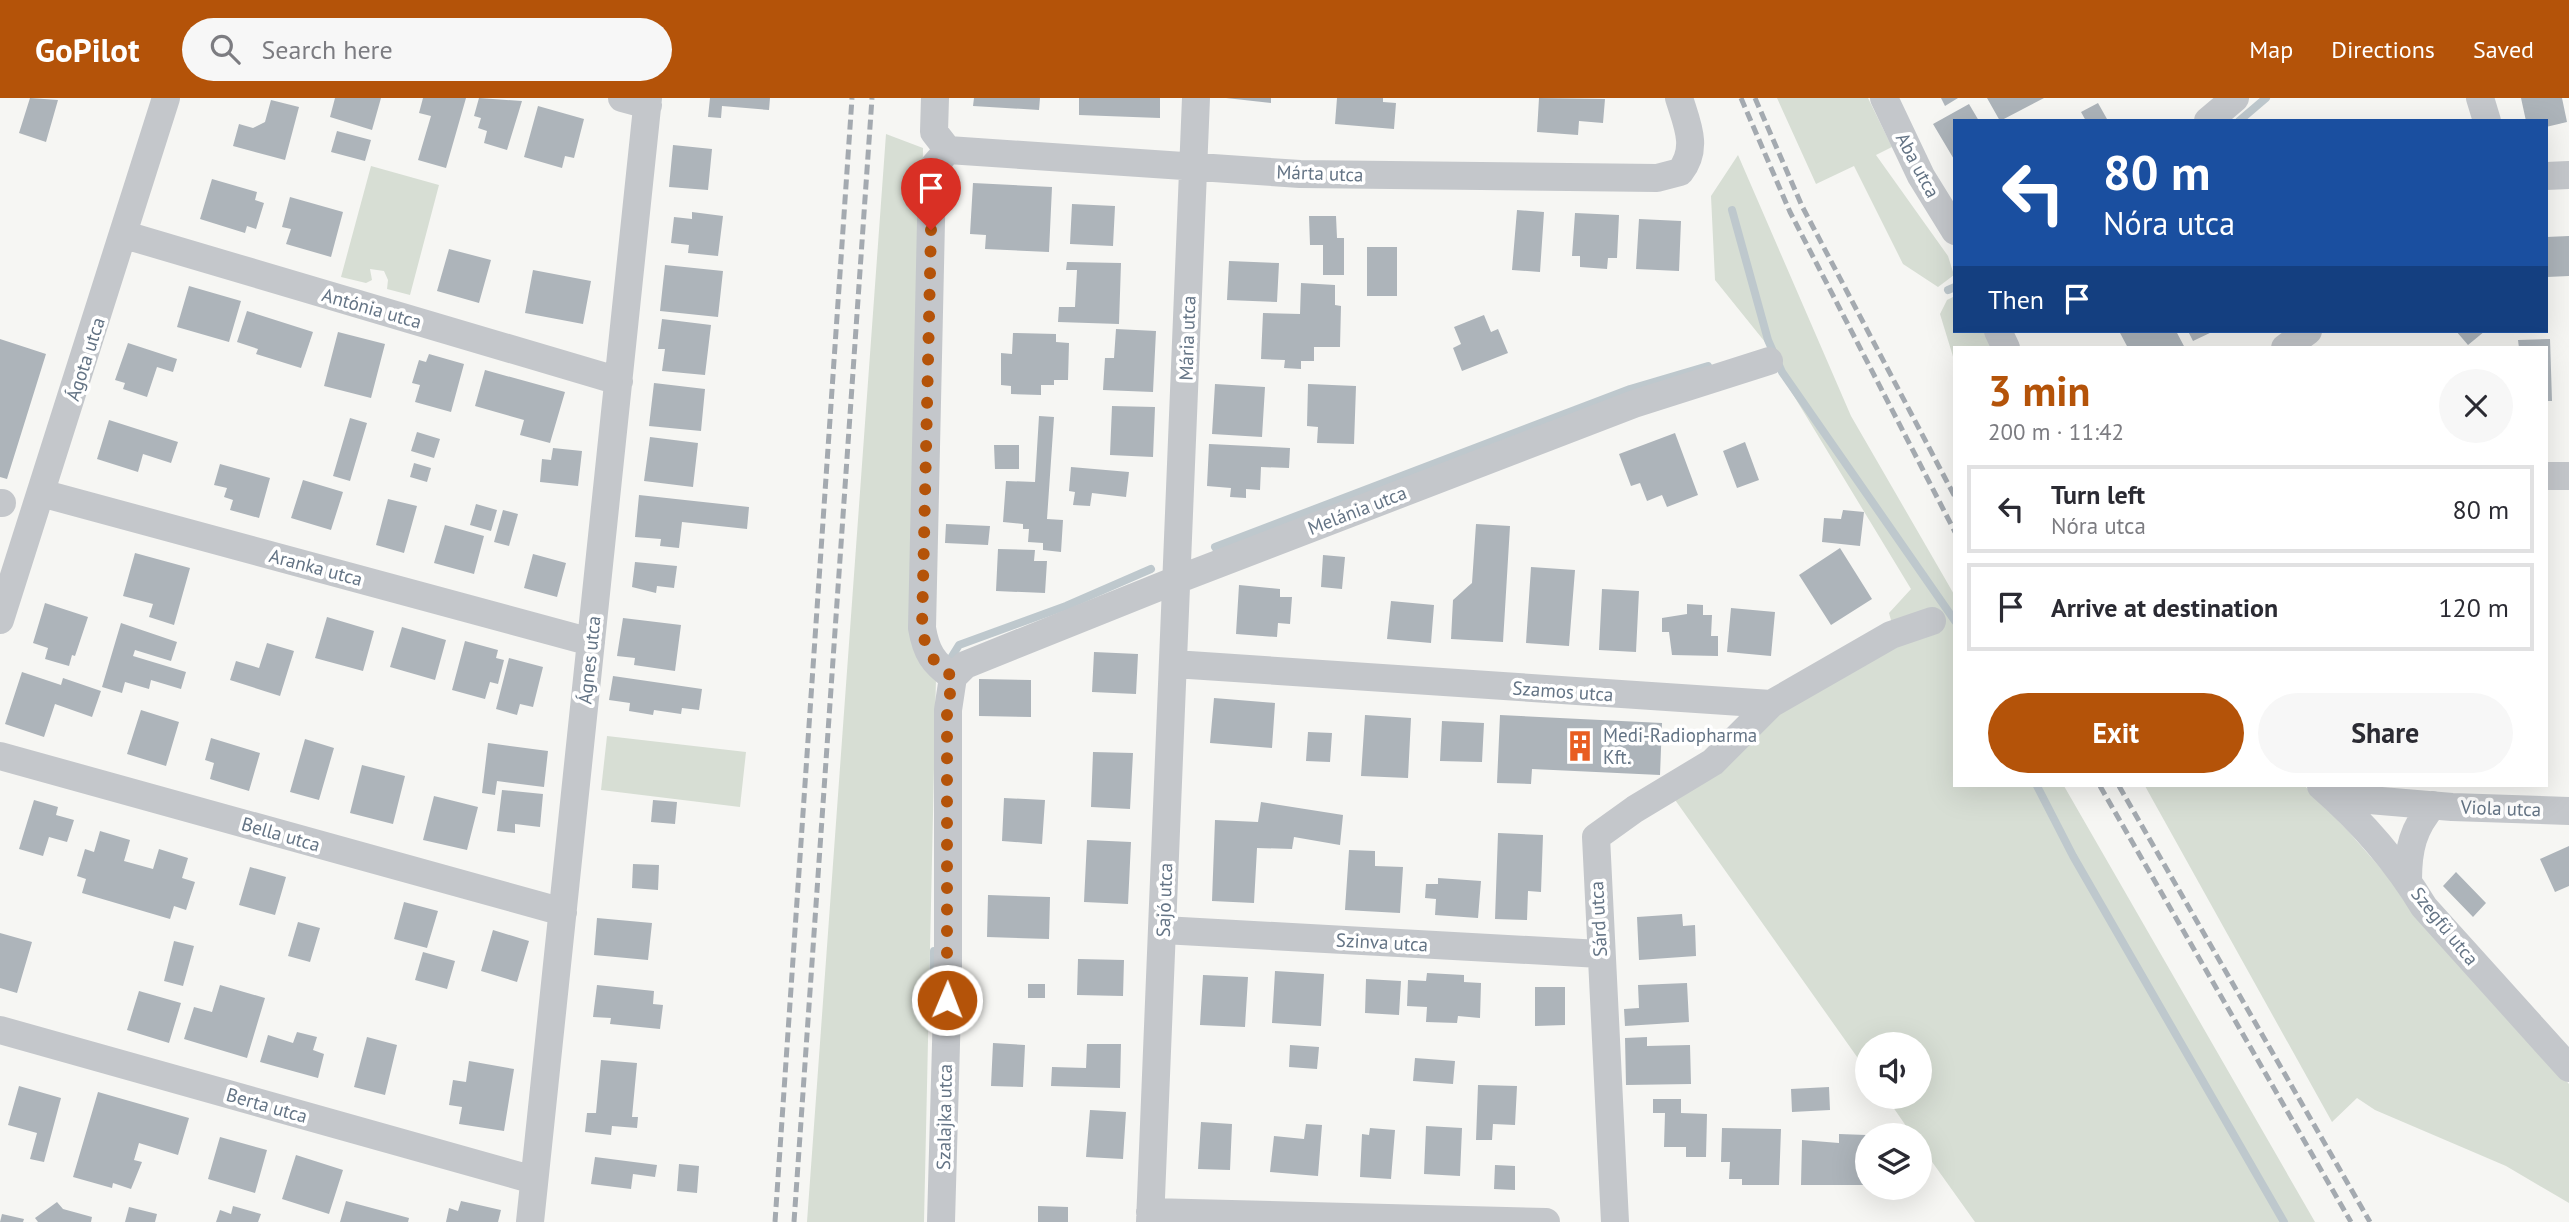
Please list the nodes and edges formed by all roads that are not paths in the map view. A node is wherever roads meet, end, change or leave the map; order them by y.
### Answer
1 (166, 98) edge
2 (935, 98) edge
3 (1196, 98) edge
4 (1679, 98) edge
5 (1884, 98) edge
6 (2235, 98) edge
7 (2480, 98) edge
8 (640, 100) edge
9 (2210, 119) edge
10 (2486, 119) edge
11 (948, 150) junction
12 (1193, 166) junction
13 (2569, 175) edge
14 (2548, 176) edge
15 (1953, 227) edge
16 (125, 235) junction
17 (2305, 333) edge
18 (2288, 346) edge
19 (1769, 361) dead end
20 (619, 380) junction
21 (2569, 476) edge
22 (2548, 477) edge
23 (41, 493) junction
24 (1179, 579) junction
25 (0, 620) edge
26 (1932, 621) dead end
27 (591, 642) junction
28 (1174, 664) junction
29 (945, 672) junction
30 (1771, 704) junction
31 (0, 756) edge
32 (2328, 792) edge
33 (2434, 805) junction
34 (2569, 811) edge
35 (2408, 880) junction
36 (563, 912) junction
37 (1163, 930) junction
38 (1601, 954) junction
39 (0, 1030) edge
40 (2569, 1068) edge
41 (534, 1180) junction
42 (1150, 1217) edge
43 (530, 1222) edge
44 (942, 1222) edge
45 (1546, 1222) edge
46 (1615, 1222) edge

1 - 16 street, Ágota utca
2 - 11 street
3 - 12 street, Mária utca
4 - 12 street, Márta utca
5 - 15 street, Aba utca
6 - 9 street
7 - 10 street
8 - 20 street, Ágnes utca
11 - 12 street, Márta utca
11 - 29 street
12 - 24 street, Mária utca
13 - 14 street
16 - 20 street, Antónia utca
16 - 23 street, Ágota utca
17 - 18 street
19 - 24 street, Melánia utca
20 - 27 street, Ágnes utca
21 - 22 street
23 - 25 street, Ágota utca
23 - 27 street, Aranka utca
24 - 28 street, Sajó utca
24 - 29 street, Melánia utca
26 - 30 street
27 - 36 street, Ágnes utca
28 - 30 street, Szamos utca
28 - 37 street, Sajó utca
29 - 44 street, Szalajka utca
30 - 38 street, Sárd utca
31 - 36 street, Bella utca
32 - 33 street, Viola utca
32 - 35 street, Szegfű utca
33 - 34 street, Viola utca
33 - 35 street, Viola utca
35 - 40 street, Szegfű utca
36 - 41 street, Ágnes utca
37 - 38 street, Szinva utca
37 - 42 street, Sajó utca
38 - 46 street, Sárd utca
39 - 41 street, Berta utca
41 - 43 street, Ágnes utca
42 - 45 street

